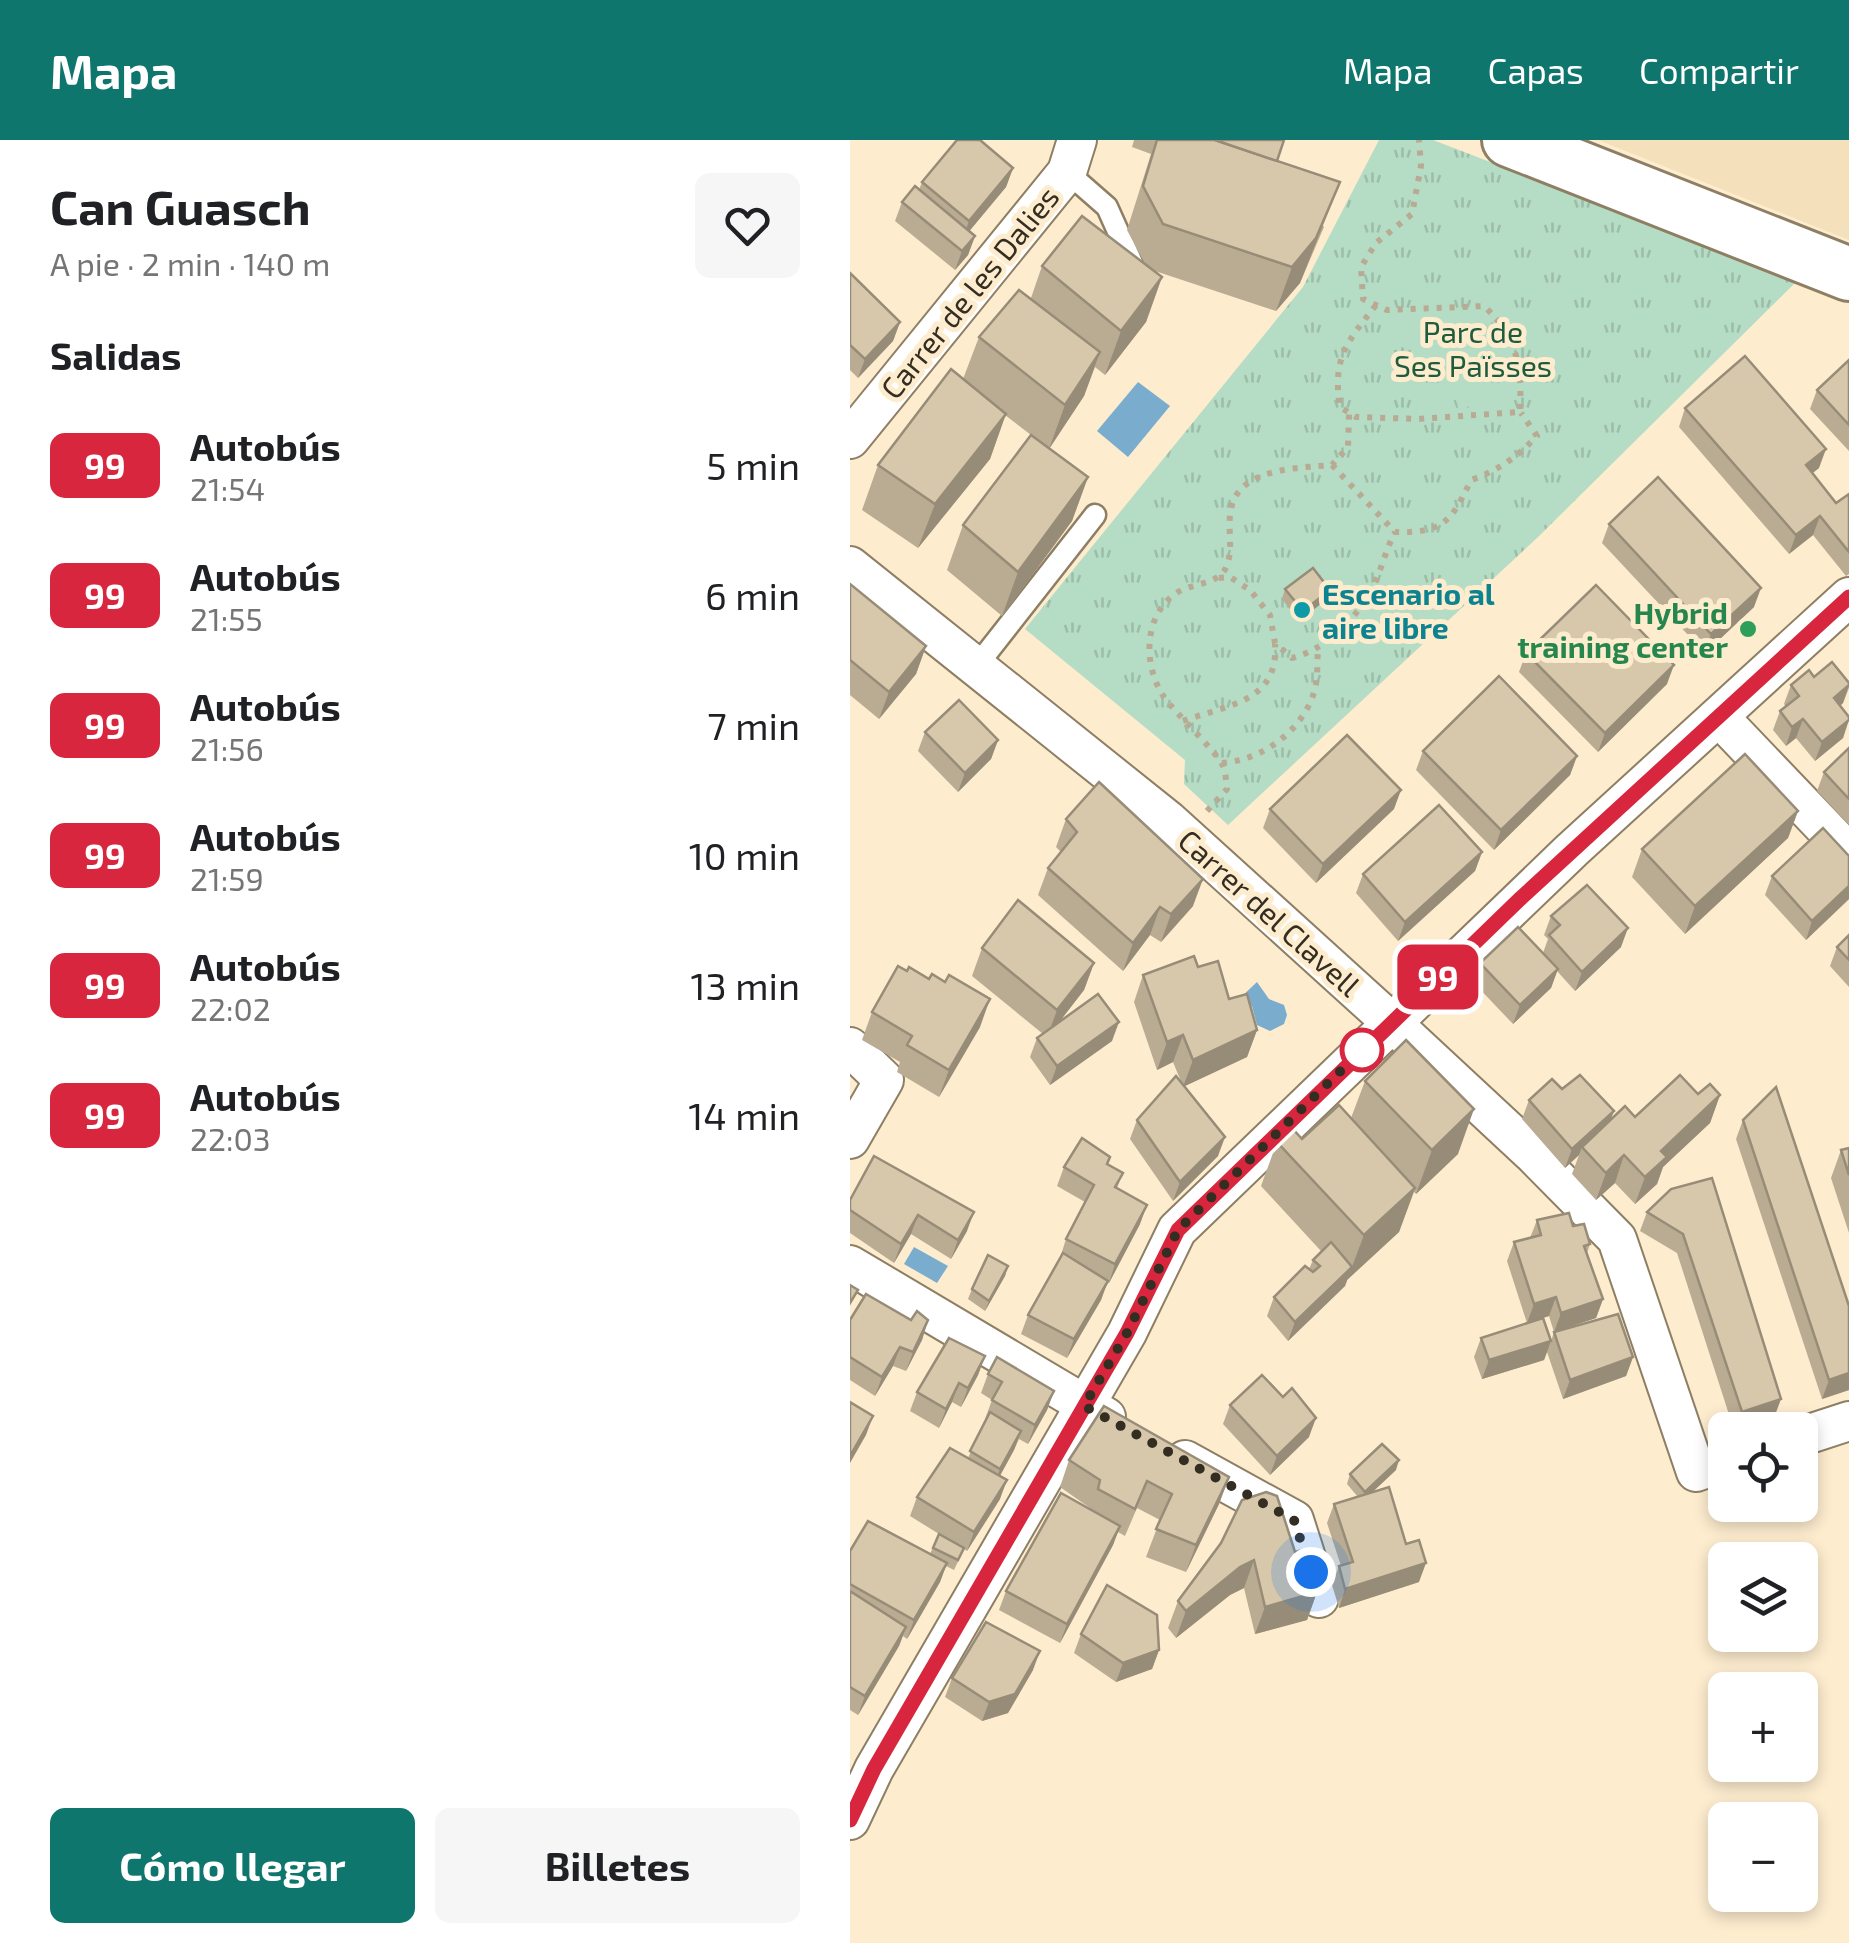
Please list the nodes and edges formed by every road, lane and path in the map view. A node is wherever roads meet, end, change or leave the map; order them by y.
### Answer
1 (1419, 140) edge
2 (1509, 140) edge
3 (1072, 156) edge
4 (1133, 265) edge
5 (1847, 272) edge
6 (1376, 305) junction
7 (1520, 412) junction
8 (1349, 413) junction
9 (850, 438) edge
10 (1332, 465) junction
11 (1095, 515) dead end
12 (1396, 532) junction
13 (850, 566) edge
14 (1218, 578) junction
15 (1849, 597) edge
16 (1275, 643) junction
17 (1318, 648) junction
18 (975, 668) junction
19 (1719, 717) junction
20 (1183, 721) junction
21 (1222, 763) junction
22 (1185, 835) junction
23 (1849, 853) edge
24 (1391, 1022) junction
25 (850, 1048) edge
26 (850, 1139) edge
27 (850, 1265) edge
28 (1084, 1406) junction
29 (1849, 1421) edge
30 (1818, 1432) edge
31 (1708, 1460) edge
32 (1319, 1598) edge
33 (862, 1763) edge
34 (850, 1820) edge

1 - 6 path
2 - 5 main road
3 - 4 lane
3 - 9 street, Carrer de les Dalies
6 - 7 path
6 - 8 path
7 - 8 path
7 - 12 path
8 - 10 path
10 - 12 path
10 - 14 path
11 - 18 lane
12 - 17 path
13 - 18 street, Carrer del Clavell
14 - 16 path
14 - 20 path
15 - 19 street
16 - 17 path
16 - 20 path
17 - 21 path
18 - 22 street, Carrer del Clavell
19 - 23 street
19 - 24 street
20 - 21 path
21 - 22 path
22 - 24 street, Carrer del Clavell
24 - 28 street
24 - 31 street, Carrer del Clavell
25 - 26 street
27 - 28 street
28 - 32 street
28 - 33 street
29 - 30 street
33 - 34 street

